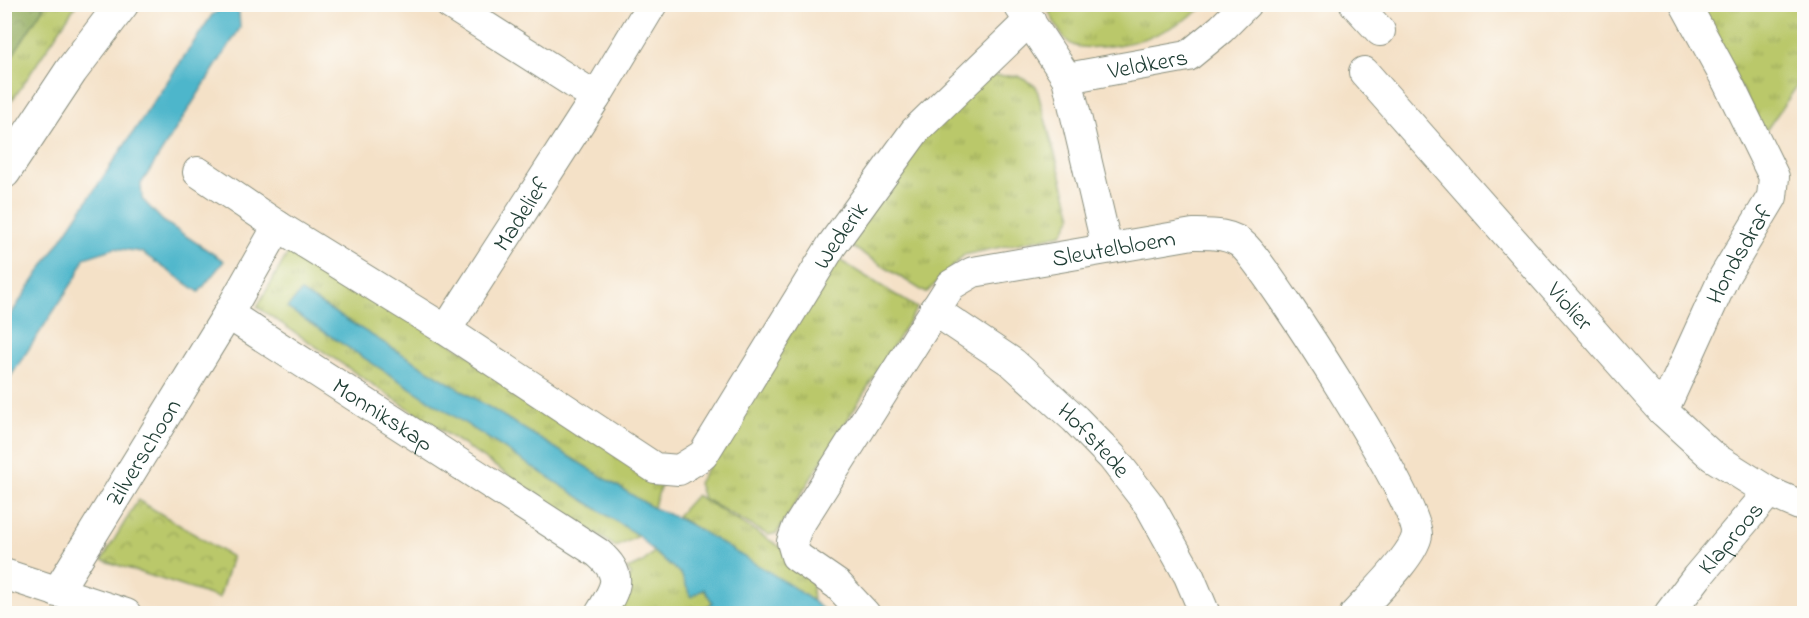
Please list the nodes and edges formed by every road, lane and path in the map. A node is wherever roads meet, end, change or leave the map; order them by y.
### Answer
1 (104, 4) edge
2 (122, 4) edge
3 (450, 4) edge
4 (652, 4) edge
5 (1246, 4) edge
6 (1355, 4) edge
7 (1685, 4) edge
8 (1024, 12) edge
9 (1380, 31) dead end
10 (72, 71) junction
11 (1364, 72) dead end
12 (1067, 78) junction
13 (596, 97) junction
14 (4, 171) edge
15 (198, 172) dead end
16 (278, 226) junction
17 (1107, 248) junction
18 (934, 310) junction
19 (228, 314) junction
20 (446, 330) junction
21 (1663, 411) junction
22 (1769, 492) junction
23 (1804, 507) edge
24 (4, 574) edge
25 (57, 592) junction
26 (126, 614) edge
27 (600, 614) edge
28 (865, 614) edge
29 (1205, 614) edge
30 (1355, 614) edge
31 (1669, 614) edge

1 - 10 main road
2 - 10 main road
3 - 13 street
4 - 13 street, Madelief
5 - 12 street, Veldkers
6 - 9 street
7 - 21 street, Hondsdraf
8 - 12 street
8 - 20 street, Wederik
10 - 14 main road
11 - 21 street, Violier
12 - 17 street
13 - 20 street, Madelief
15 - 16 street
16 - 19 street
16 - 20 street
17 - 18 street, Sleutelbloem
17 - 30 street, Sleutelbloem
18 - 28 street, Sleutelbloem
18 - 29 street, Hofstede
19 - 25 street, Zilverschoon
19 - 27 street, Monnikskap
21 - 22 street, Violier
22 - 23 street, Violier
22 - 31 street, Klaproos
24 - 25 street
25 - 26 street

